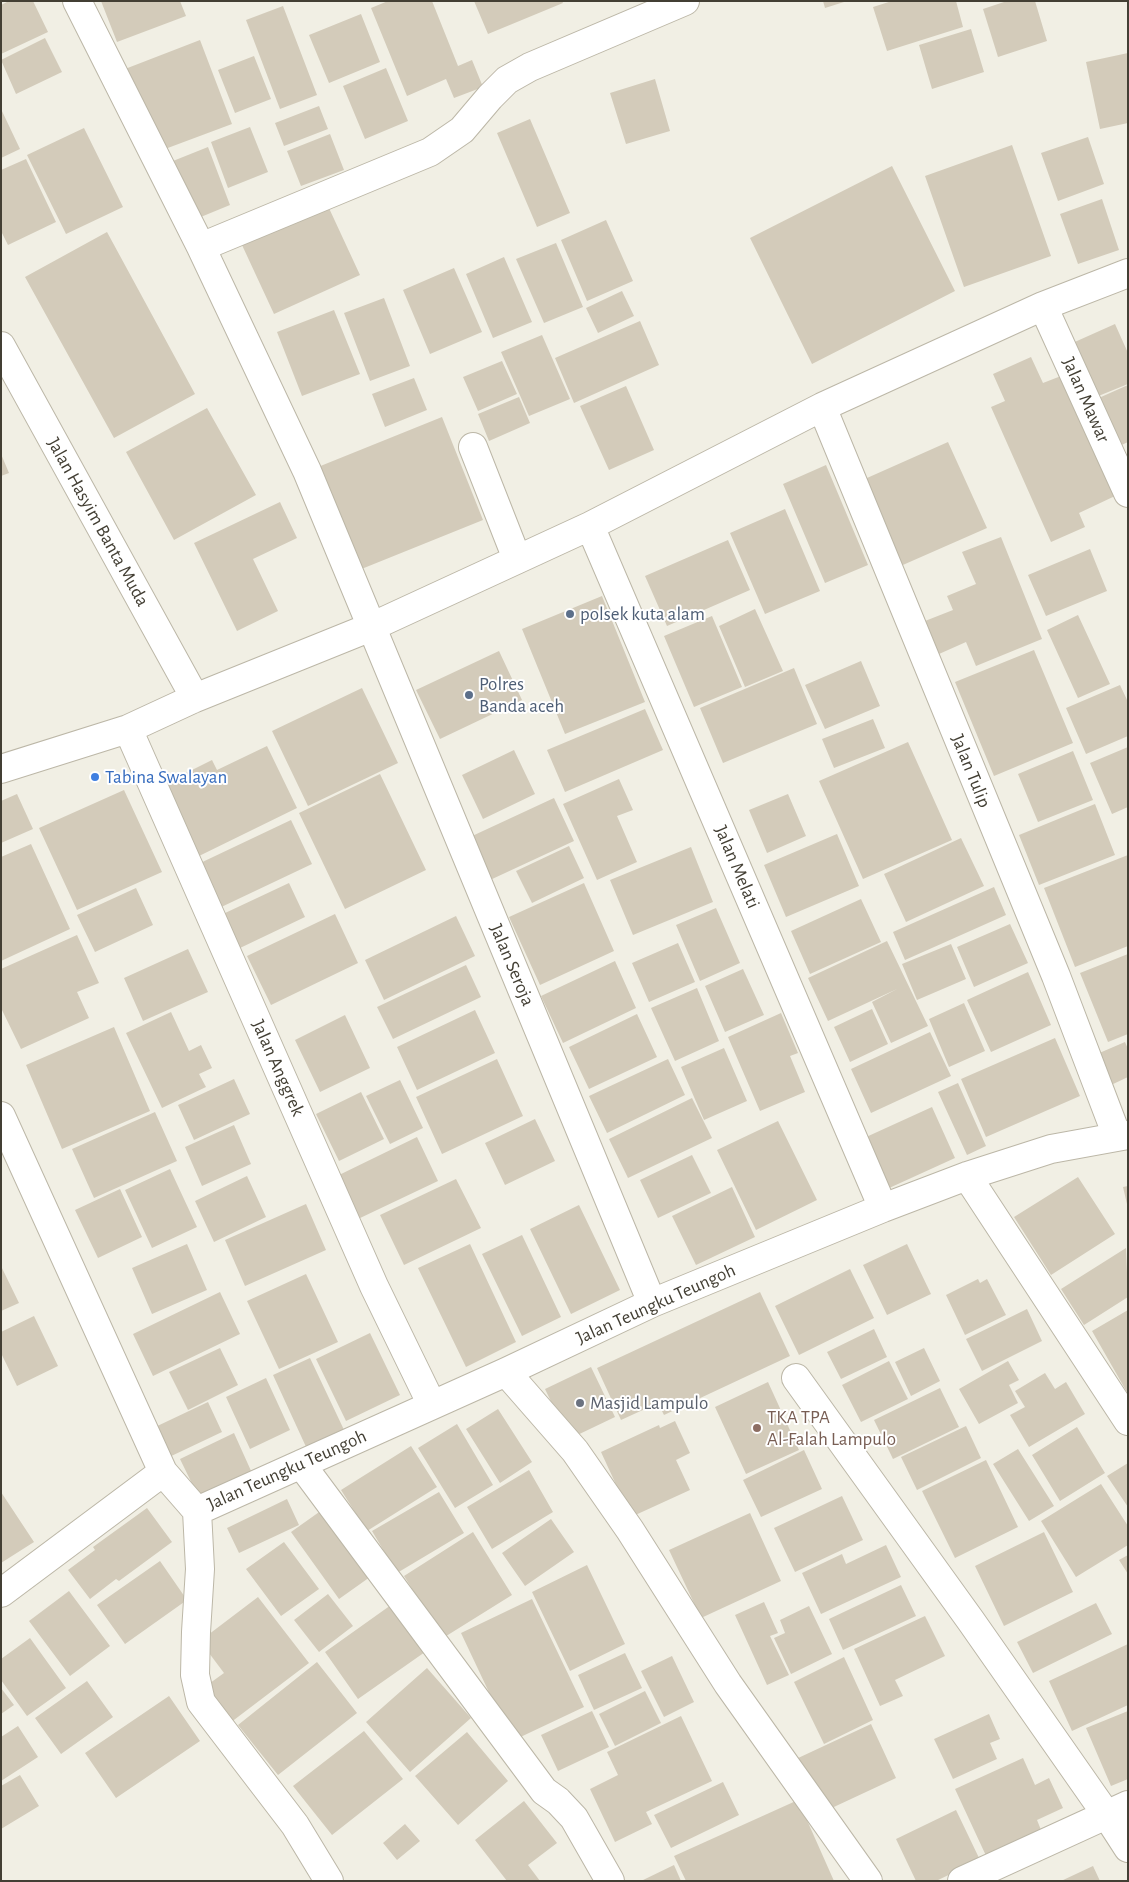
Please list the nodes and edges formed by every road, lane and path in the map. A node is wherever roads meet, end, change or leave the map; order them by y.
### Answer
1 (77, 1) edge
2 (685, 1) edge
3 (201, 248) junction
4 (1128, 273) edge
5 (1043, 306) junction
6 (1, 346) edge
7 (822, 407) junction
8 (473, 447) dead end
9 (1128, 493) edge
10 (590, 526) junction
11 (517, 559) junction
12 (371, 627) junction
13 (195, 698) junction
14 (128, 729) junction
15 (1, 769) edge
16 (1, 1116) edge
17 (1123, 1135) edge
18 (967, 1176) junction
19 (883, 1208) junction
20 (652, 1303) junction
21 (506, 1372) junction
22 (796, 1378) dead end
23 (432, 1405) junction
24 (1128, 1421) edge
25 (301, 1464) junction
26 (163, 1472) junction
27 (198, 1511) junction
28 (1, 1593) edge
29 (1117, 1809) edge
30 (1128, 1848) edge
31 (329, 1881) edge
32 (610, 1881) edge
33 (868, 1881) edge
34 (962, 1881) edge

1 - 3 street, Jalan Seroja
2 - 3 street
3 - 12 street, Jalan Seroja
4 - 5 street
5 - 7 street
5 - 9 street, Jalan Mawar
6 - 13 street, Jalan Hasyim Banta Muda
7 - 10 street
7 - 17 street, Jalan Tulip
8 - 11 street
10 - 11 street
10 - 19 street, Jalan Melati
11 - 12 street
12 - 13 street
12 - 20 street, Jalan Seroja
13 - 14 street
14 - 15 street
14 - 23 street, Jalan Anggrek
16 - 26 street
17 - 18 street, Jalan Teungku Teungoh
18 - 19 street, Jalan Teungku Teungoh
18 - 24 street
19 - 20 street, Jalan Teungku Teungoh
20 - 21 street, Jalan Teungku Teungoh
21 - 23 street, Jalan Teungku Teungoh
21 - 33 street
22 - 29 street
23 - 25 street, Jalan Teungku Teungoh
25 - 27 street, Jalan Teungku Teungoh
25 - 32 street
26 - 27 street
26 - 28 street
27 - 31 street
29 - 30 street
29 - 34 street

